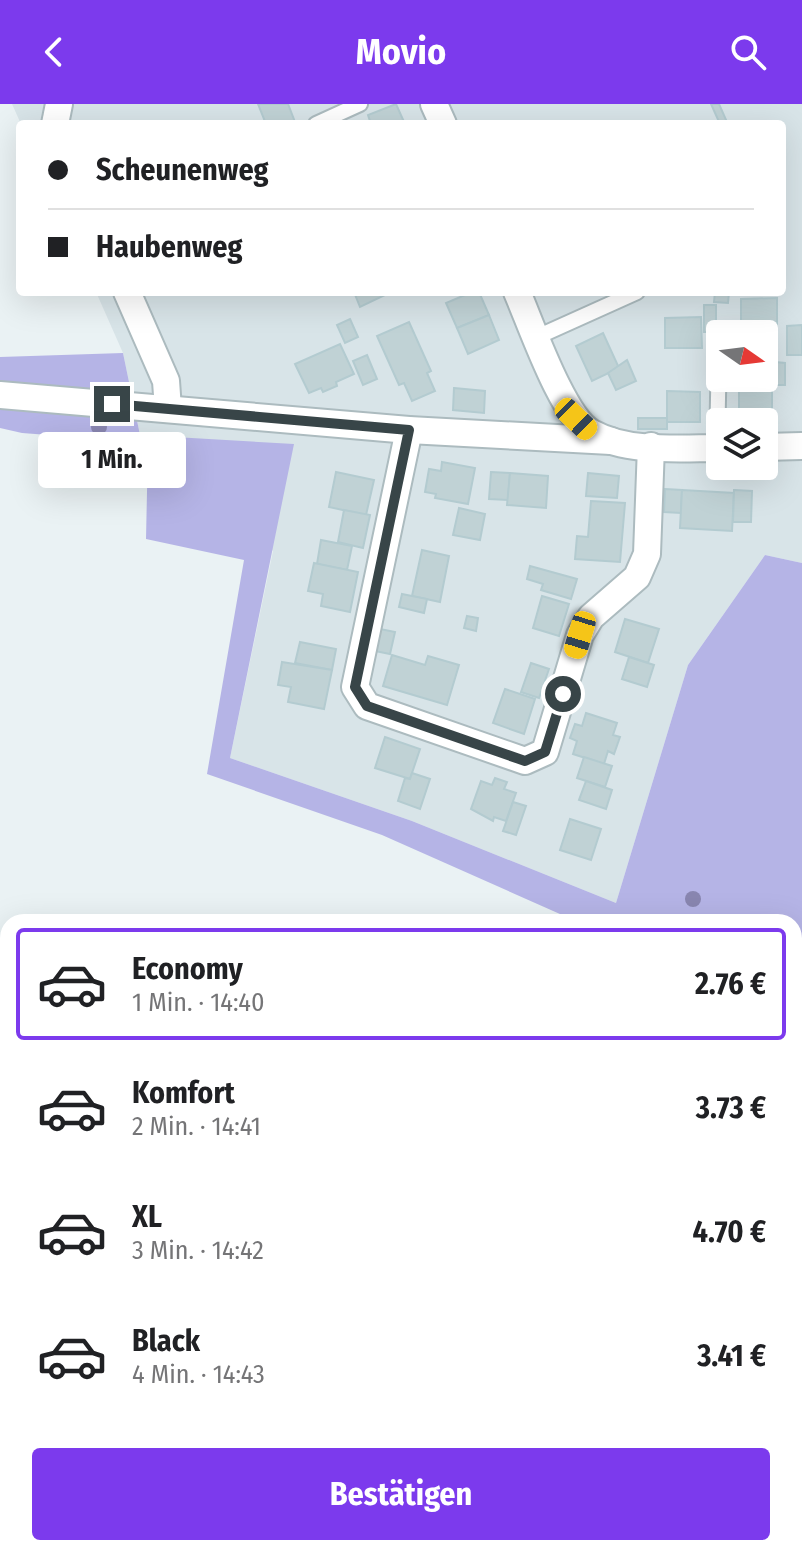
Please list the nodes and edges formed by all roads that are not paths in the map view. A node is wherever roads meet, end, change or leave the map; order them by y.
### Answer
1 (360, 104) edge
2 (325, 120) edge
3 (129, 296) edge
4 (519, 296) edge
5 (628, 296) edge
6 (537, 337) junction
7 (0, 395) edge
8 (168, 409) junction
9 (409, 430) junction
10 (611, 441) junction
11 (651, 446) junction
12 (802, 446) edge
13 (778, 447) edge
14 (706, 448) edge

1 - 2 lane
3 - 8 street
4 - 6 street
5 - 6 lane
6 - 10 street
7 - 8 street
8 - 9 street
9 - 10 street
9 - 11 street
10 - 11 street
11 - 14 street
12 - 13 street

